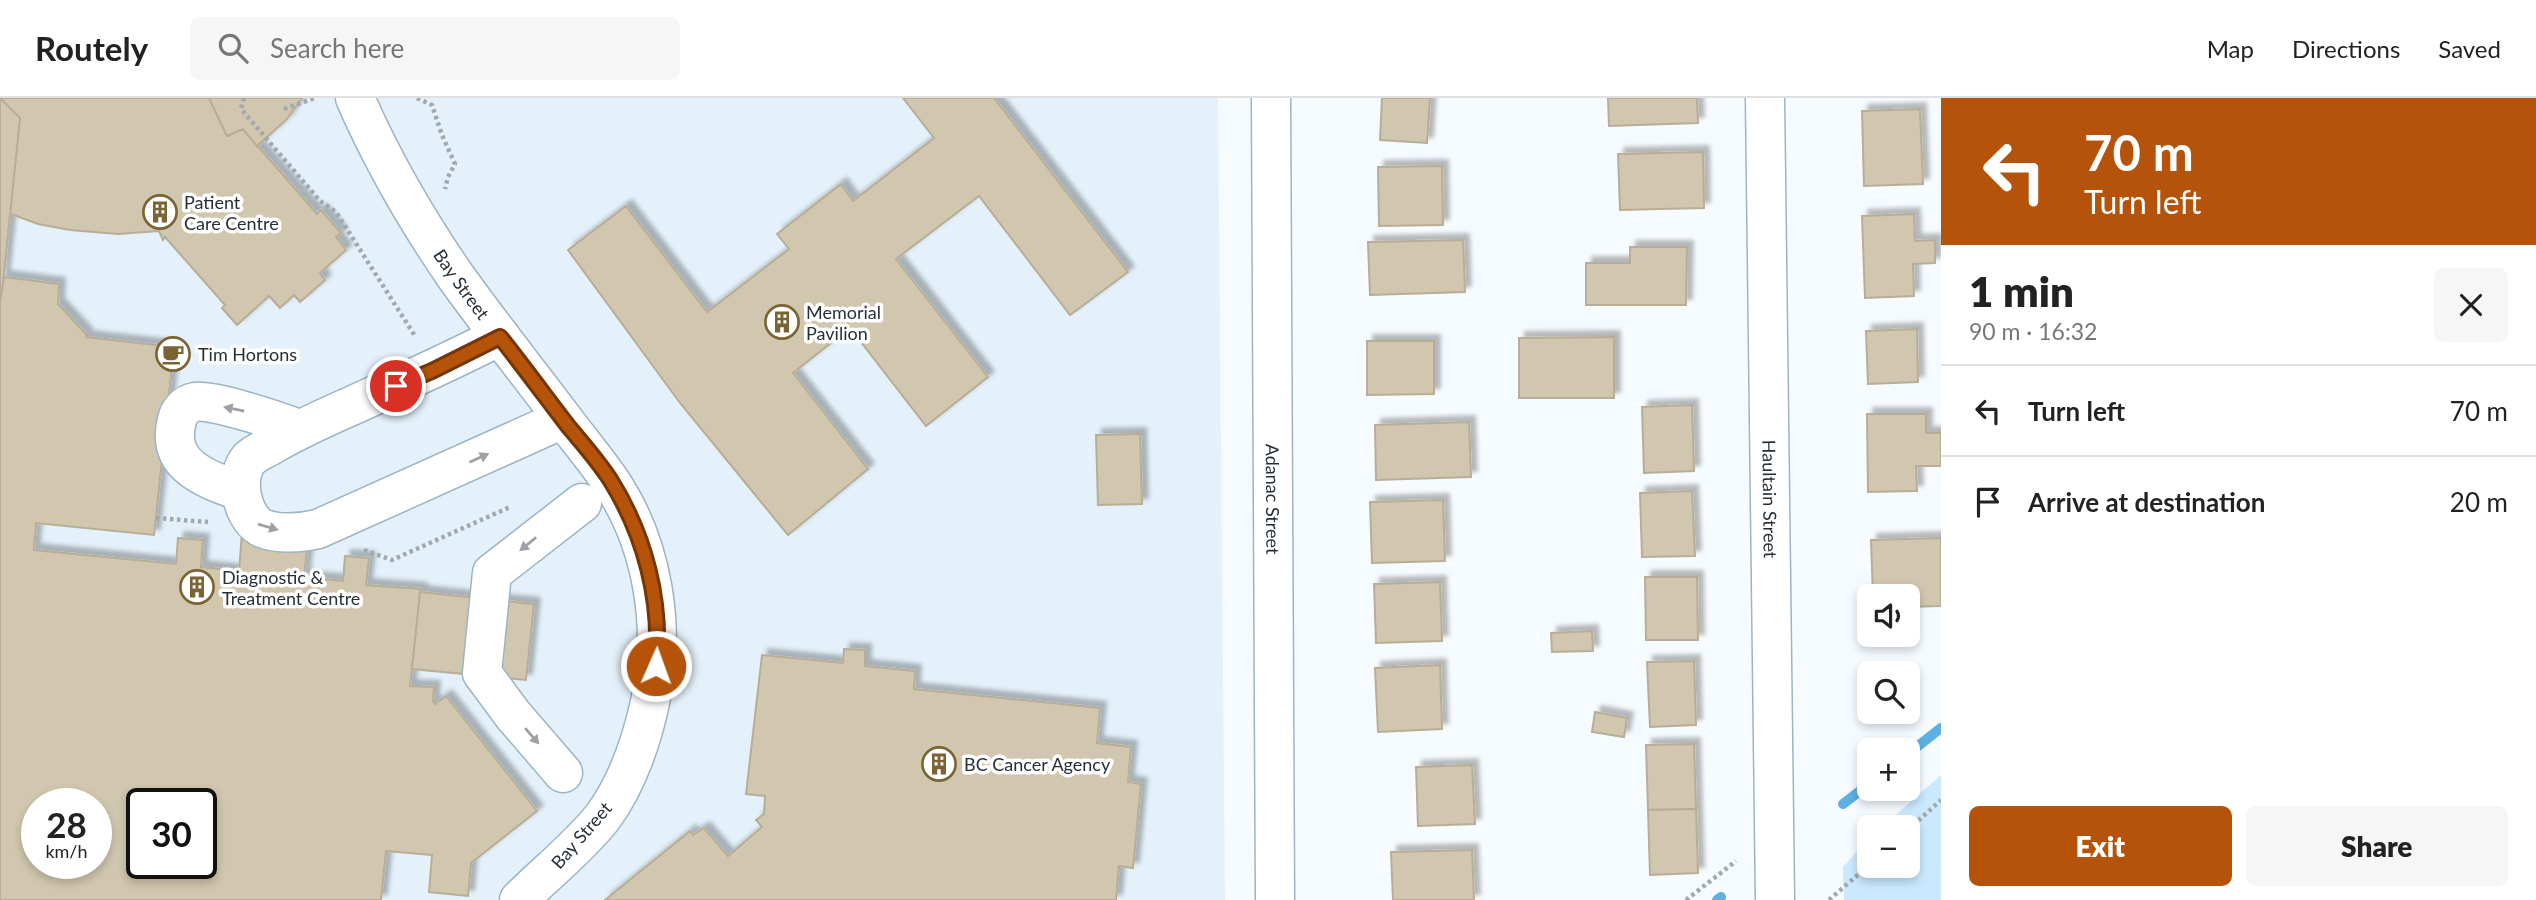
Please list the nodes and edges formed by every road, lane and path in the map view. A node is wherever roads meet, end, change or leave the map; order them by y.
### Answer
1 (244, 98) edge
2 (314, 98) edge
3 (355, 98) edge
4 (1271, 98) edge
5 (1765, 98) edge
6 (284, 109) dead end
7 (500, 337) junction
8 (442, 366) junction
9 (563, 419) junction
10 (299, 429) junction
11 (240, 491) junction
12 (582, 503) dead end
13 (516, 505) dead end
14 (361, 549) dead end
15 (563, 773) dead end
16 (1941, 800) edge
17 (1920, 819) edge
18 (1774, 842) junction
19 (1857, 875) edge
20 (519, 900) edge
21 (1275, 900) edge
22 (1686, 900) edge
23 (1775, 900) edge
24 (1829, 900) edge

1 - 8 path
2 - 6 path
3 - 7 street, Bay Street
4 - 21 street, Adanac Street
5 - 18 street, Haultain Street
7 - 8 street
7 - 9 street, Bay Street
8 - 10 street
11 -> 9 street
9 - 20 street, Bay Street
10 - 11 street
10 -> 11 street
12 -> 15 street
13 - 14 path
16 - 17 path
18 - 22 path
18 - 23 street, Haultain Street
19 - 24 path

